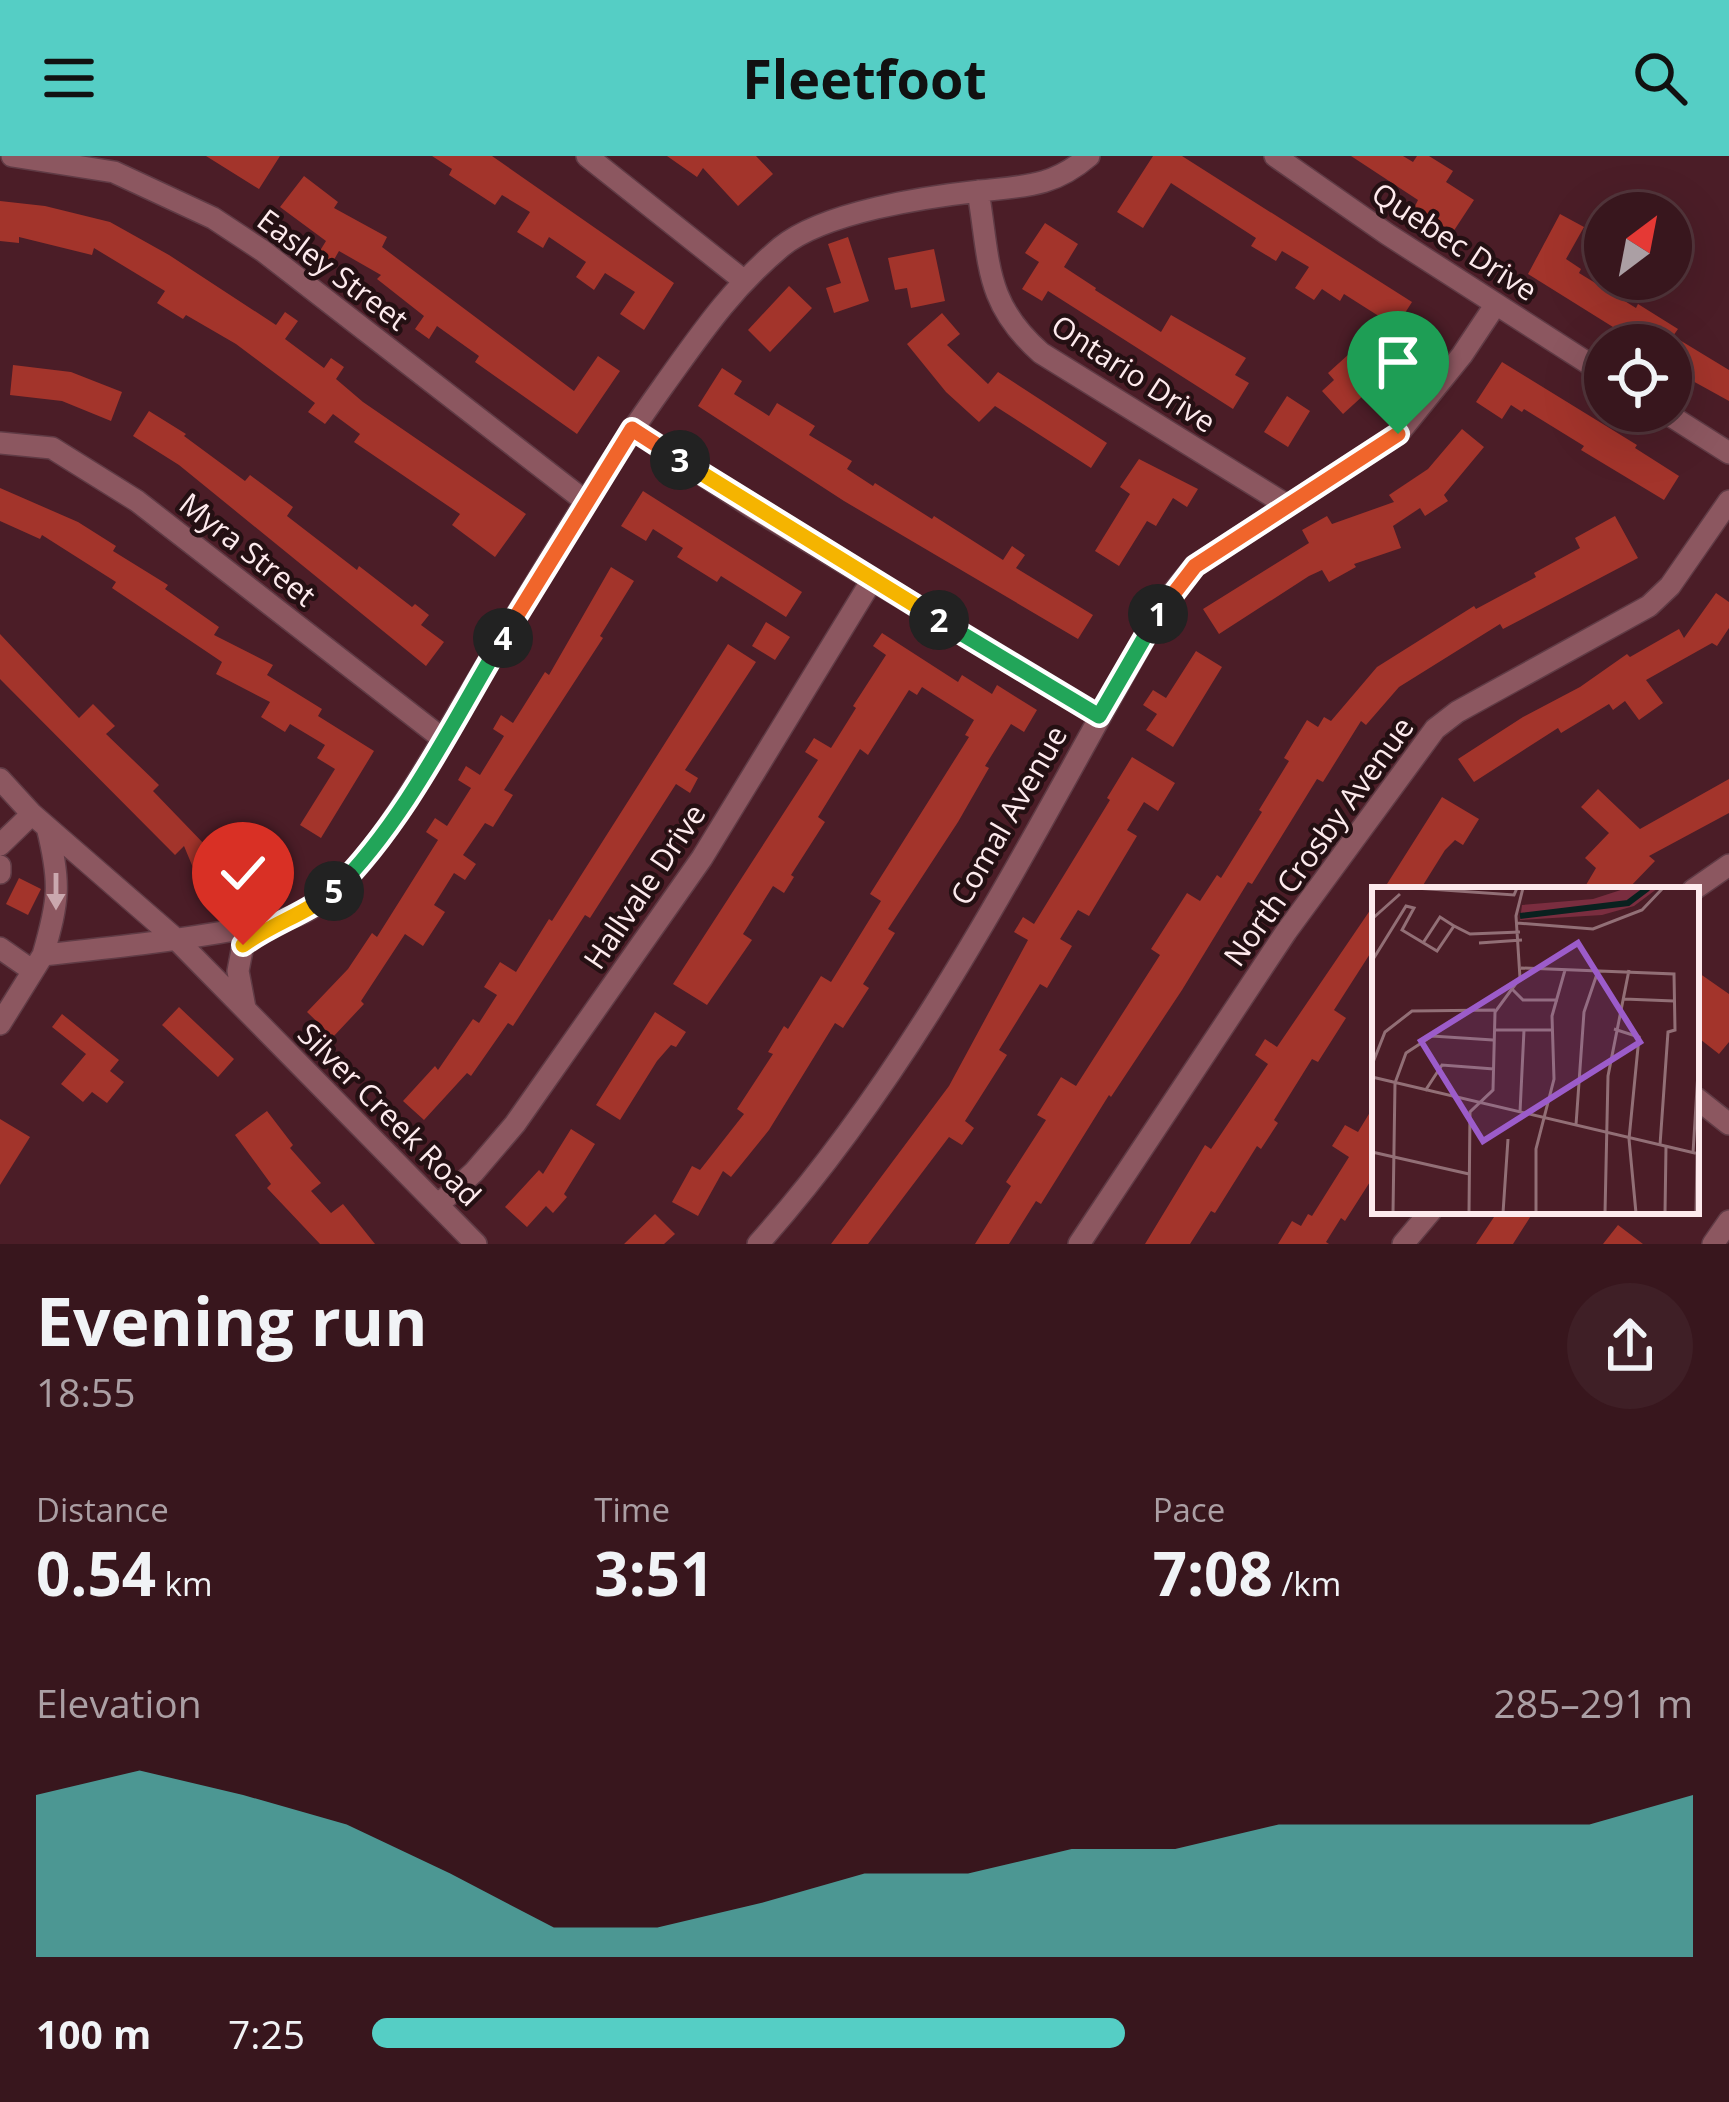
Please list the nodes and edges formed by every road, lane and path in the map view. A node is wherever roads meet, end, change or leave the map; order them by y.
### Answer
1 (11, 156) edge
2 (587, 156) edge
3 (1089, 156) edge
4 (1275, 156) edge
5 (978, 191) junction
6 (743, 280) junction
7 (1496, 304) junction
8 (1584, 361) edge
9 (632, 429) junction
10 (1692, 429) edge
11 (0, 443) edge
12 (1729, 453) edge
13 (585, 501) junction
14 (1729, 501) edge
15 (1285, 504) junction
16 (872, 580) junction
17 (1099, 716) junction
18 (443, 739) junction
19 (0, 779) edge
20 (39, 820) junction
21 (0, 845) edge
22 (1729, 865) edge
23 (1697, 887) edge
24 (273, 922) junction
25 (177, 940) junction
26 (0, 948) edge
27 (38, 963) junction
28 (245, 1010) junction
29 (0, 1024) edge
30 (1699, 1100) edge
31 (1729, 1124) edge
32 (437, 1205) junction
33 (1428, 1214) edge
34 (1729, 1221) edge
35 (476, 1244) edge
36 (758, 1244) edge
37 (1079, 1244) edge
38 (1403, 1244) edge
39 (1714, 1244) edge

1 - 13 street, Easley Street
2 - 6 street
3 - 5 street
4 - 7 street, Quebec Drive
5 - 6 street
5 - 15 street, Ontario Drive
6 - 9 street
7 - 8 street, Quebec Drive
7 - 15 street, Comal Avenue
9 - 13 street
9 - 16 street
10 - 12 street
11 - 18 street, Myra Street
13 - 18 street
14 - 37 street, North Crosby Avenue
15 - 17 street, Comal Avenue
16 - 17 street
16 - 32 street, Hallvale Drive
17 - 36 street, Comal Avenue
18 - 24 street
19 - 20 street, Silver Creek Road
20 - 21 street
20 - 25 street, Silver Creek Road
20 -> 27 street
22 - 23 street
24 - 25 street
24 - 28 street
25 - 27 street
25 - 28 street, Silver Creek Road
26 - 27 street
27 - 29 street
28 - 32 street, Silver Creek Road
30 - 31 street
32 - 35 street, Silver Creek Road
33 - 38 street
34 - 39 street

